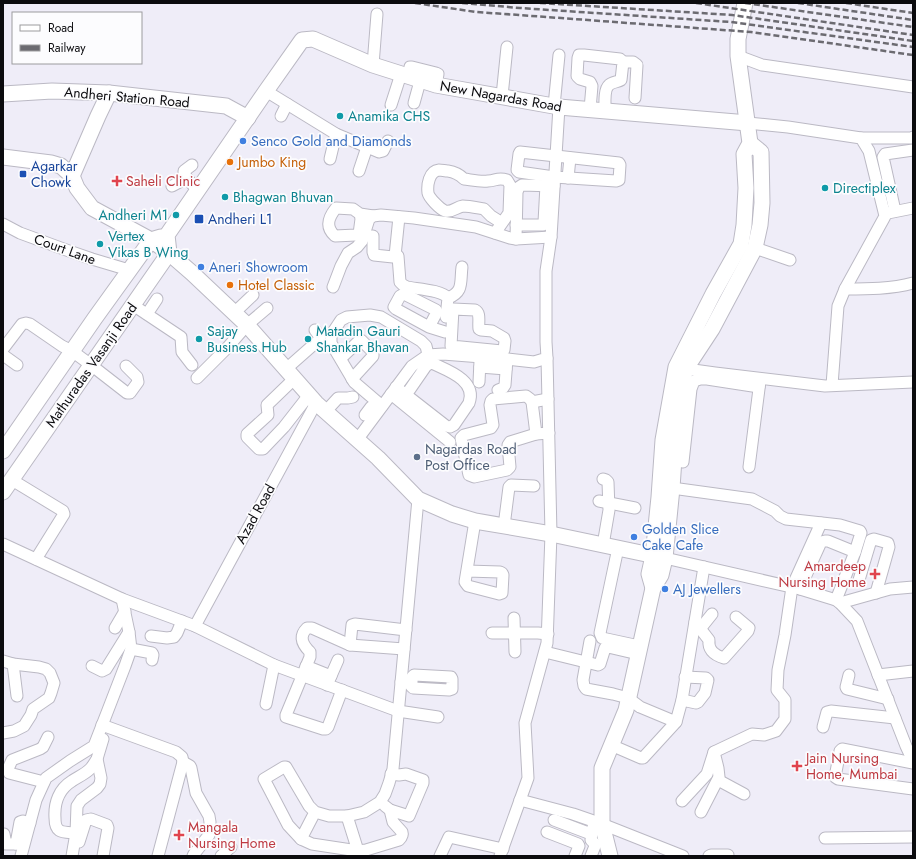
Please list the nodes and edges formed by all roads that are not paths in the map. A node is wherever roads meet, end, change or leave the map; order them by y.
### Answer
1 (745, 3) edge
2 (378, 14) dead end
3 (507, 47) dead end
4 (559, 55) dead end
5 (738, 56) junction
6 (623, 62) junction
7 (372, 65) junction
8 (415, 75) junction
9 (913, 87) edge
10 (266, 91) junction
11 (110, 93) junction
12 (3, 94) edge
13 (502, 96) junction
14 (635, 98) dead end
15 (414, 103) dead end
16 (288, 104) junction
17 (391, 105) dead end
18 (556, 107) junction
19 (598, 110) junction
20 (298, 111) junction
21 (281, 116) dead end
22 (248, 118) junction
23 (748, 123) junction
24 (348, 133) dead end
25 (336, 134) junction
26 (913, 137) edge
27 (861, 138) junction
28 (388, 141) dead end
29 (367, 146) junction
30 (752, 149) junction
31 (913, 150) edge
32 (3, 157) edge
33 (570, 158) junction
34 (330, 159) dead end
35 (192, 165) dead end
36 (359, 171) dead end
37 (551, 171) junction
38 (72, 176) junction
39 (887, 176) junction
40 (187, 178) junction
41 (568, 178) junction
42 (876, 179) junction
43 (172, 186) dead end
44 (198, 191) junction
45 (913, 208) edge
46 (444, 211) junction
47 (890, 212) junction
48 (360, 214) junction
49 (373, 216) junction
50 (399, 219) junction
51 (443, 222) junction
52 (502, 222) junction
53 (3, 224) edge
54 (516, 225) junction
55 (495, 233) junction
56 (365, 234) junction
57 (168, 235) junction
58 (551, 237) junction
59 (516, 239) junction
60 (152, 240) junction
61 (755, 248) junction
62 (169, 253) junction
63 (398, 256) dead end
64 (790, 260) dead end
65 (462, 267) dead end
66 (130, 270) junction
67 (913, 284) edge
68 (333, 287) dead end
69 (845, 289) junction
70 (251, 293) dead end
71 (448, 298) junction
72 (157, 299) dead end
73 (133, 305) junction
74 (267, 308) dead end
75 (232, 311) junction
76 (147, 314) junction
77 (247, 325) junction
78 (429, 326) dead end
79 (315, 330) dead end
80 (445, 332) junction
81 (3, 349) edge
82 (72, 351) junction
83 (457, 351) junction
84 (443, 354) junction
85 (3, 355) edge
86 (479, 357) junction
87 (341, 358) junction
88 (547, 358) junction
89 (429, 359) junction
90 (17, 364) dead end
91 (91, 364) junction
92 (506, 364) junction
93 (192, 365) dead end
94 (126, 366) dead end
95 (681, 369) junction
96 (290, 374) junction
97 (197, 378) dead end
98 (352, 379) junction
99 (479, 382) dead end
100 (913, 382) edge
101 (760, 383) junction
102 (832, 385) junction
103 (394, 390) junction
104 (498, 390) dead end
105 (406, 395) junction
106 (353, 397) dead end
107 (548, 399) junction
108 (532, 402) junction
109 (317, 403) junction
110 (684, 409) junction
111 (373, 410) junction
112 (549, 433) junction
113 (536, 434) junction
114 (357, 440) junction
115 (450, 442) dead end
116 (680, 444) junction
117 (5, 445) edge
118 (683, 462) dead end
119 (748, 467) dead end
120 (603, 479) dead end
121 (12, 480) junction
122 (534, 486) dead end
123 (672, 488) junction
124 (3, 492) edge
125 (418, 499) junction
126 (604, 502) junction
127 (635, 508) dead end
128 (475, 521) junction
129 (821, 523) junction
130 (504, 526) junction
131 (551, 534) junction
132 (3, 544) edge
133 (603, 545) junction
134 (618, 548) junction
135 (855, 552) junction
136 (659, 557) junction
137 (36, 559) junction
138 (704, 567) junction
139 (467, 571) dead end
140 (859, 580) dead end
141 (913, 587) edge
142 (796, 588) junction
143 (876, 593) junction
144 (122, 599) junction
145 (838, 601) junction
146 (125, 611) junction
147 (712, 614) dead end
148 (736, 617) dead end
149 (514, 618) dead end
150 (182, 621) junction
151 (195, 626) junction
152 (697, 626) junction
153 (406, 630) junction
154 (492, 633) dead end
155 (515, 633) junction
156 (544, 633) junction
157 (127, 636) junction
158 (151, 636) dead end
159 (590, 641) dead end
160 (350, 645) junction
161 (131, 649) junction
162 (404, 649) junction
163 (639, 650) junction
164 (515, 652) dead end
165 (544, 652) junction
166 (152, 660) dead end
167 (338, 660) dead end
168 (8, 662) edge
169 (586, 663) junction
170 (274, 665) junction
171 (92, 666) dead end
172 (304, 670) junction
173 (913, 671) edge
174 (849, 675) dead end
175 (878, 675) junction
176 (685, 677) junction
177 (329, 680) junction
178 (342, 690) junction
179 (16, 696) dead end
180 (628, 698) junction
181 (888, 699) junction
182 (682, 700) junction
183 (266, 704) dead end
184 (398, 711) junction
185 (438, 718) dead end
186 (895, 718) junction
187 (676, 722) junction
188 (105, 726) junction
189 (823, 727) dead end
190 (3, 733) edge
191 (48, 737) dead end
192 (612, 745) junction
193 (714, 752) junction
194 (97, 759) junction
195 (184, 762) junction
196 (913, 762) edge
197 (391, 774) junction
198 (718, 780) junction
199 (44, 782) junction
200 (913, 789) edge
201 (744, 794) dead end
202 (520, 800) junction
203 (682, 801) dead end
204 (380, 802) junction
205 (390, 810) junction
206 (315, 812) junction
207 (701, 812) dead end
208 (347, 816) junction
209 (554, 820) dead end
210 (598, 822) junction
211 (547, 832) dead end
212 (76, 833) junction
213 (4, 834) edge
214 (591, 834) junction
215 (913, 837) edge
216 (825, 838) dead end
217 (301, 839) junction
218 (20, 844) junction
219 (231, 847) dead end
220 (358, 851) junction
221 (502, 853) edge
222 (728, 855) dead end
223 (21, 856) edge
224 (72, 856) edge
225 (75, 856) edge
226 (103, 856) edge
227 (158, 856) edge
228 (193, 856) edge
229 (221, 856) edge
230 (440, 856) edge
231 (575, 856) edge
232 (591, 856) edge
233 (610, 856) edge
234 (683, 856) edge
235 (709, 856) edge

1 - 5 main road
2 - 7 street
3 - 13 street
4 - 18 street
5 - 9 street
5 - 23 main road
6 - 14 street
6 - 19 street
6 - 19 street
7 - 8 main road, New Nagardas Road
7 - 10 main road, New Nagardas Road
8 - 13 main road, New Nagardas Road
8 - 15 street
8 - 17 street
10 - 16 street
10 - 22 main road
11 - 12 main road, Andheri Station Road
11 - 22 main road, Andheri Station Road
11 - 38 main road
13 - 18 main road, New Nagardas Road
16 - 20 street
16 - 21 street
18 - 19 main road, New Nagardas Road
18 - 37 street
19 - 23 main road, New Nagardas Road
20 - 24 street
20 - 25 street
22 - 44 main road
23 - 27 street
23 - 30 main road
25 - 29 street
25 - 34 street
26 - 27 street
27 - 42 street
28 - 29 street
29 - 36 street
30 - 61 main road
30 - 95 main road
31 - 39 street
32 - 38 main road
33 - 37 street
33 - 41 street
33 - 41 street
35 - 40 street
37 - 41 street
37 - 54 street
37 - 54 street
37 - 58 street
38 - 60 main road
39 - 42 street
39 - 47 street
40 - 43 street
40 - 44 street
42 - 47 street
44 - 57 main road
45 - 47 street
46 - 51 street
46 - 52 street
46 - 52 street
47 - 69 street
48 - 49 street
48 - 56 street
48 - 56 street
49 - 50 street
49 - 56 street
50 - 51 street
50 - 56 street
50 - 56 street
51 - 55 street
52 - 55 street
53 - 66 street, Court Lane
54 - 59 street
55 - 59 street
56 - 68 street
57 - 60 main road
57 - 62 main road
58 - 59 street
58 - 88 street
60 - 62 main road
60 - 66 main road, Mathuradas Vasanji Road
61 - 64 street
61 - 95 main road
62 - 73 main road, Mathuradas Vasanji Road
62 - 75 main road
63 - 71 street
65 - 71 street
66 - 82 main road, Mathuradas Vasanji Road
67 - 69 street
69 - 102 street
70 - 75 street
71 - 80 street
72 - 76 street
73 - 76 street
73 - 91 main road, Mathuradas Vasanji Road
74 - 77 street
75 - 77 main road
76 - 93 street
77 - 96 main road
77 - 97 street
78 - 80 street
79 - 96 street
80 - 84 street
81 - 82 street
82 - 91 street
82 - 117 main road, Mathuradas Vasanji Road
83 - 84 street
83 - 86 street
83 - 86 street
84 - 89 street
85 - 90 street
86 - 92 street
86 - 99 street
87 - 89 street
87 - 98 street
87 - 98 street
88 - 92 street
88 - 107 street
89 - 103 street
89 - 105 street
89 - 105 street
91 - 94 street
91 - 121 main road, Mathuradas Vasanji Road
92 - 104 street
95 - 101 street
95 - 110 main road
95 - 136 main road
96 - 109 main road
96 - 109 street
98 - 111 street
100 - 102 street
101 - 102 street
101 - 110 street
101 - 119 street
103 - 105 street
103 - 111 street
103 - 115 street
106 - 109 street
107 - 108 street
107 - 112 street
108 - 113 street
108 - 113 street
109 - 114 main road
109 - 151 street, Azad Road
110 - 116 main road
111 - 114 street
112 - 113 street
112 - 131 street
114 - 125 main road
116 - 118 street
116 - 123 main road
120 - 126 street
121 - 124 main road, Mathuradas Vasanji Road
121 - 137 street
122 - 130 street
123 - 129 street
123 - 136 main road
125 - 128 main road
125 - 153 street
126 - 127 street
126 - 133 street
128 - 130 main road
128 - 139 street
129 - 135 street
129 - 142 street
130 - 131 main road
131 - 133 main road
131 - 156 street
132 - 137 street
133 - 134 main road
134 - 136 main road
134 - 163 street
135 - 142 street
135 - 145 street
136 - 138 street
136 - 163 main road
137 - 144 street
138 - 142 street
138 - 152 street
140 - 143 street
141 - 143 street
142 - 145 street
142 - 193 street
143 - 145 street
144 - 146 street
144 - 150 street
145 - 175 street
146 - 157 street
146 - 157 street
147 - 152 street
148 - 152 street
149 - 155 street
150 - 151 street
150 - 158 street
151 - 170 street
152 - 176 street
153 - 160 street
153 - 162 street
154 - 155 street
155 - 156 street
155 - 164 street
156 - 165 street
157 - 161 street
157 - 171 street
159 - 169 street
160 - 162 street
160 - 172 street
161 - 166 street
161 - 188 street
162 - 184 street
163 - 169 street
163 - 180 main road
165 - 169 street
165 - 202 street
167 - 177 street
168 - 179 street
168 - 190 street
169 - 180 street
170 - 172 street
170 - 183 street
172 - 177 street
172 - 178 street
173 - 175 street
174 - 181 street
175 - 181 street
176 - 182 street
176 - 182 street
177 - 178 street
178 - 184 street
180 - 187 street
180 - 192 main road
181 - 186 street
182 - 187 street
184 - 185 street
184 - 197 street
186 - 189 street
186 - 196 street
187 - 192 street
188 - 194 street
188 - 195 street
188 - 199 street
191 - 199 street
192 - 210 main road
193 - 198 street
193 - 203 street
194 - 212 street
194 - 212 street
195 - 227 street
195 - 228 street
196 - 200 street
197 - 204 street
197 - 205 street
198 - 201 street
198 - 207 street
199 - 218 street
202 - 210 street
202 - 221 street
204 - 205 street
204 - 208 street
205 - 220 street
206 - 208 street
206 - 217 street
206 - 217 street
208 - 220 street
209 - 214 street
210 - 214 street
210 - 233 main road
210 - 234 street
211 - 231 street
212 - 224 street
213 - 218 street
214 - 232 street
215 - 216 street
217 - 220 street
218 - 223 street
219 - 229 street
221 - 230 street
222 - 235 street
225 - 226 street

